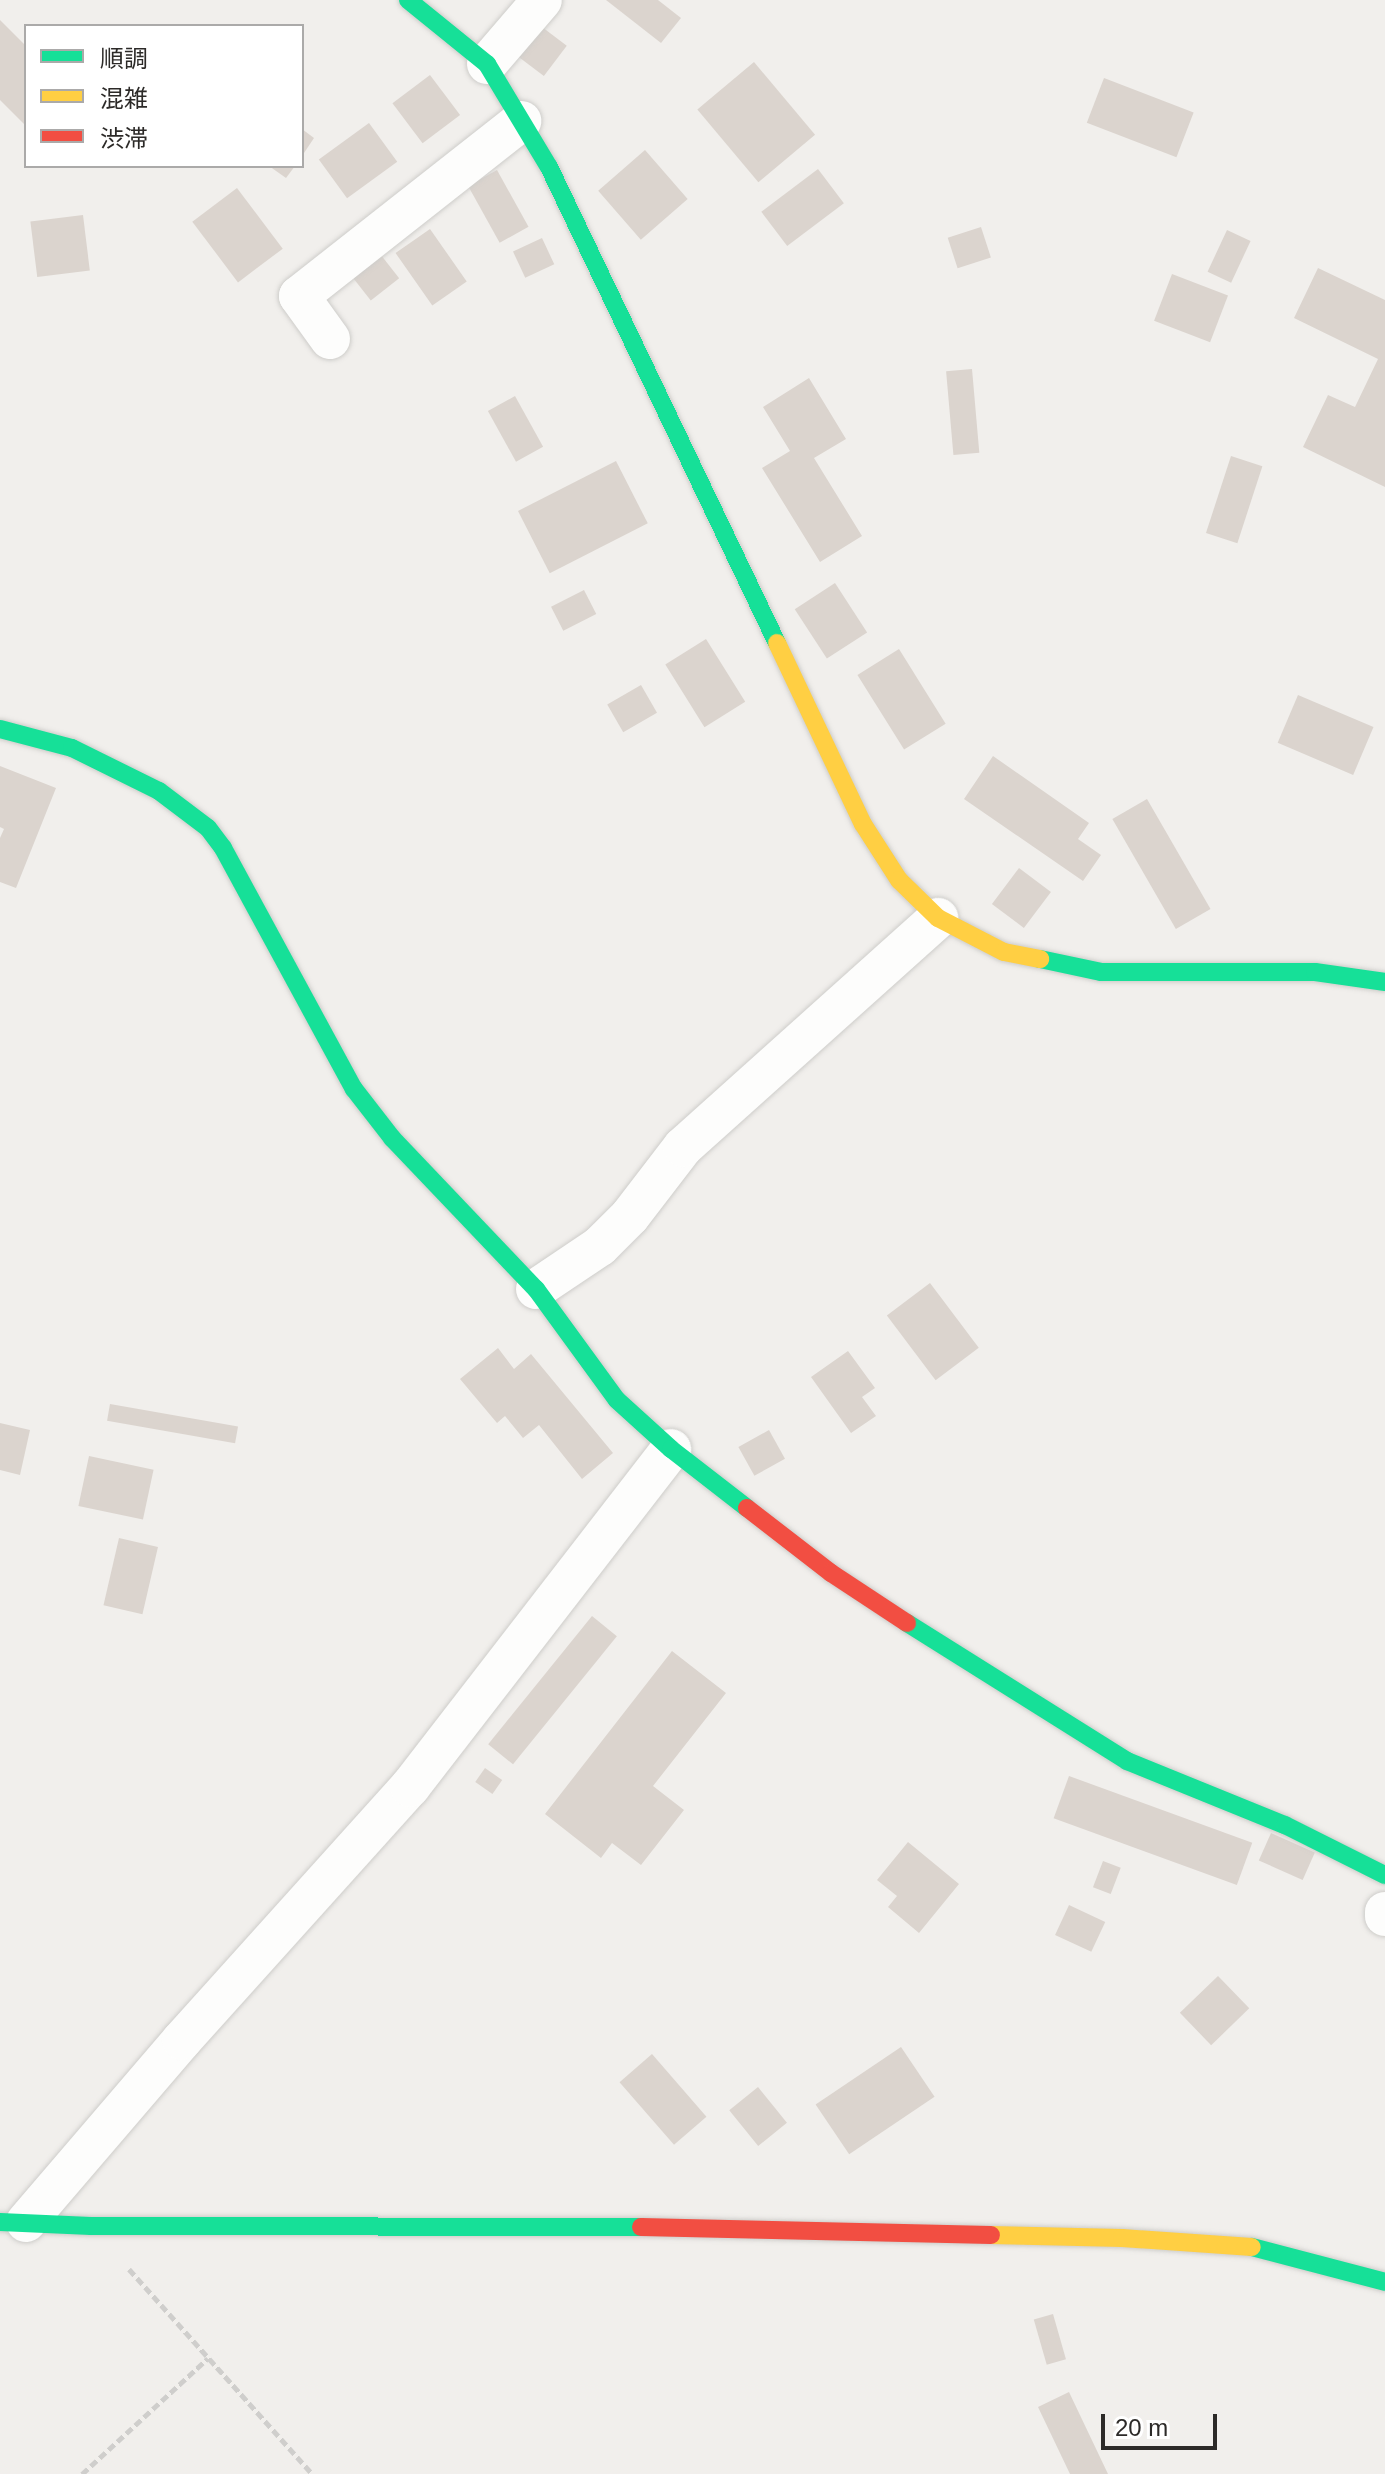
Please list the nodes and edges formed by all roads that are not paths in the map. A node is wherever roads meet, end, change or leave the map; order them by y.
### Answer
1 (408, 0) edge
2 (542, 0) edge
3 (487, 64) junction
4 (521, 121) junction
5 (330, 339) dead end
6 (0, 729) edge
7 (938, 918) junction
8 (1385, 982) edge
9 (536, 1289) junction
10 (671, 1449) junction
11 (1385, 1875) edge
12 (13, 2222) edge
13 (1385, 2282) edge

1 - 3 street
2 - 3 street
3 - 4 street
4 - 5 street
4 - 7 street
6 - 9 street
7 - 8 street
7 - 9 street
9 - 10 street
10 - 11 street
10 - 12 street
12 - 13 street

